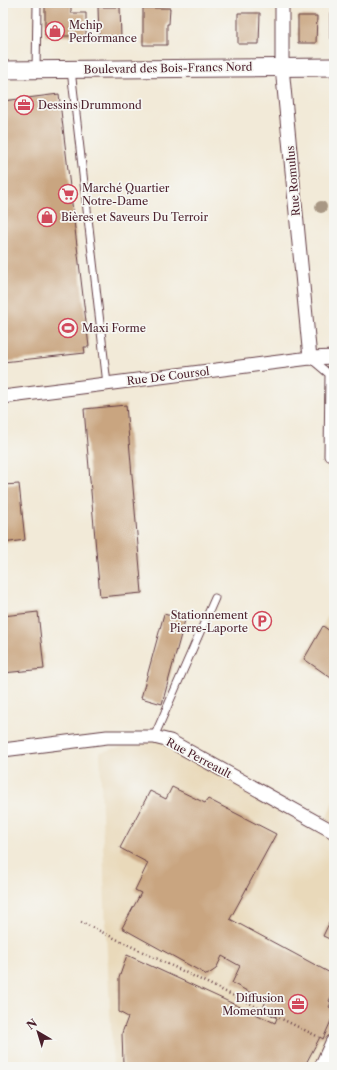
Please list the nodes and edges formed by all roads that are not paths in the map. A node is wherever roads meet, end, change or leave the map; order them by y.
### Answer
1 (282, 3) edge
2 (37, 5) dead end
3 (282, 67) junction
4 (334, 67) edge
5 (3, 70) edge
6 (36, 70) junction
7 (71, 70) junction
8 (334, 357) edge
9 (310, 358) junction
10 (107, 384) junction
11 (3, 397) edge
12 (328, 456) dead end
13 (215, 598) dead end
14 (154, 737) junction
15 (3, 750) edge
16 (334, 832) edge
17 (334, 1043) edge
18 (322, 1067) edge

1 - 3 street, Rue Romulus
2 - 6 lane
3 - 4 street, Boulevard des Bois-Francs Nord
3 - 7 street, Boulevard des Bois-Francs Nord
3 - 9 street, Rue Romulus
5 - 6 street, Boulevard des Bois-Francs Nord
6 - 7 street, Boulevard des Bois-Francs Nord
7 - 10 lane
8 - 9 street, Rue De Coursol
9 - 10 street, Rue De Coursol
9 - 12 lane
10 - 11 street, Rue De Coursol
13 - 14 lane
14 - 15 street, Rue Perreault
14 - 16 street, Rue Perreault
17 - 18 street

